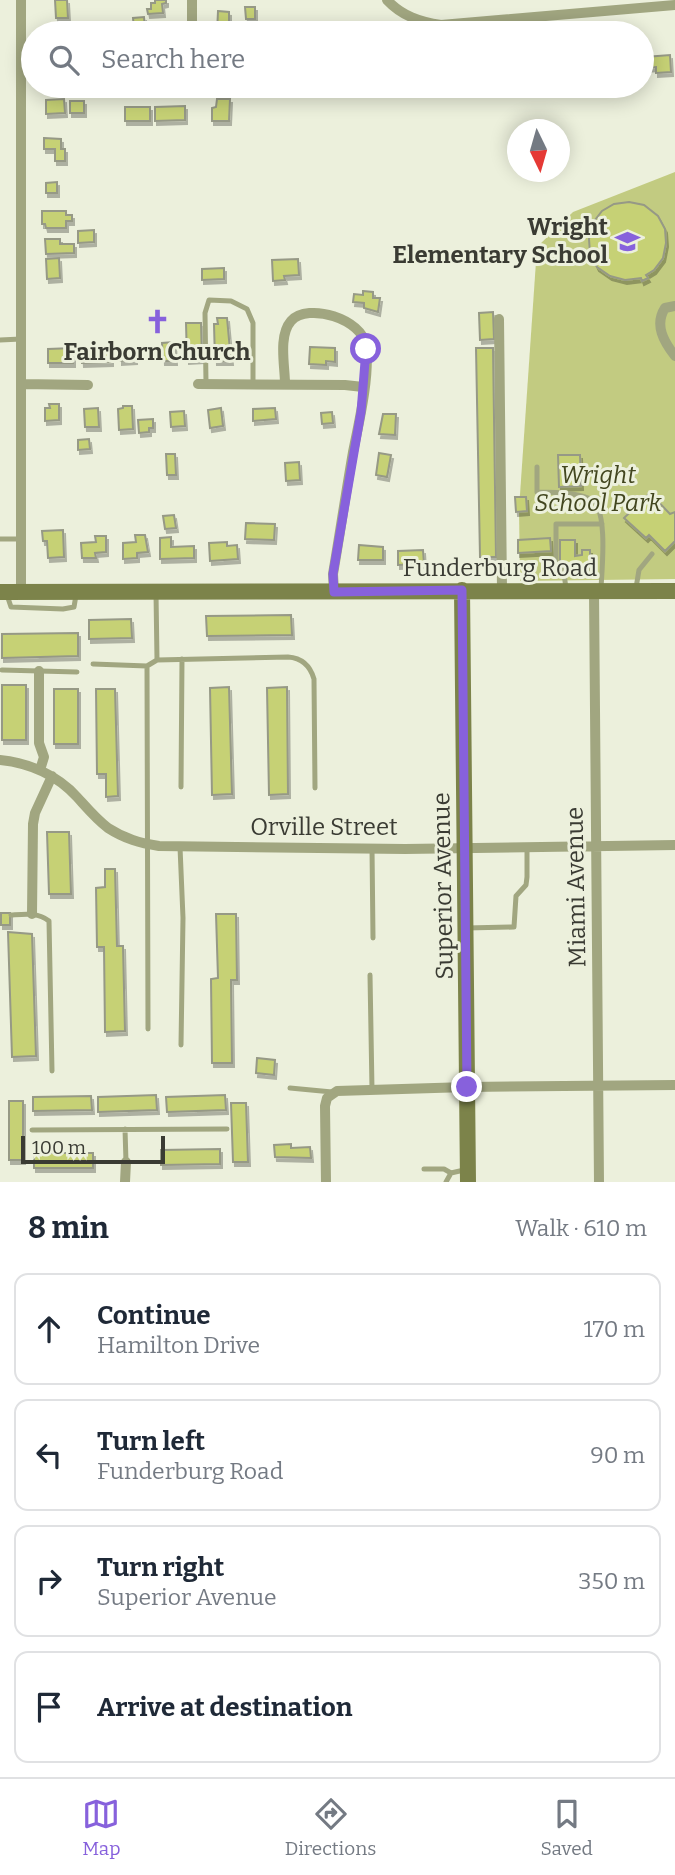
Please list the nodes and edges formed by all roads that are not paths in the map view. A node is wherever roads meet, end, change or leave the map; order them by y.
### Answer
1 (21, 0) edge
2 (192, 0) edge
3 (387, 0) edge
4 (675, 5) edge
5 (23, 21) edge
6 (192, 21) edge
7 (424, 21) edge
8 (488, 21) edge
9 (27, 98) edge
10 (675, 306) edge
11 (499, 319) dead end
12 (21, 339) junction
13 (0, 340) edge
14 (675, 356) edge
15 (21, 384) junction
16 (202, 384) joint
17 (253, 384) junction
18 (285, 384) junction
19 (88, 385) dead end
20 (363, 387) junction
21 (537, 467) dead end
22 (602, 524) junction
23 (0, 539) edge
24 (22, 539) junction
25 (652, 554) dead end
26 (462, 590) junction
27 (502, 590) junction
28 (566, 591) junction
29 (598, 591) junction
30 (636, 591) junction
31 (675, 591) edge
32 (10, 592) edge
33 (334, 592) junction
34 (156, 593) junction
35 (182, 659) junction
36 (157, 660) junction
37 (93, 664) dead end
38 (147, 666) junction
39 (2, 670) dead end
40 (39, 671) junction
41 (77, 672) dead end
42 (0, 760) edge
43 (40, 770) junction
44 (52, 776) junction
45 (181, 787) dead end
46 (314, 788) dead end
47 (146, 844) junction
48 (675, 845) edge
49 (527, 846) junction
50 (597, 846) junction
51 (180, 847) junction
52 (465, 847) junction
53 (372, 848) junction
54 (32, 914) junction
55 (11, 915) dead end
56 (466, 928) junction
57 (373, 938) dead end
58 (370, 975) dead end
59 (148, 1029) dead end
60 (181, 1045) dead end
61 (52, 1071) dead end
62 (599, 1086) junction
63 (675, 1086) edge
64 (467, 1087) junction
65 (290, 1088) dead end
66 (372, 1089) junction
67 (334, 1092) junction
68 (125, 1129) junction
69 (227, 1129) dead end
70 (32, 1130) dead end
71 (125, 1162) joint
72 (424, 1169) dead end
73 (451, 1173) junction
74 (468, 1176) edge
75 (125, 1182) edge
76 (326, 1182) edge
77 (446, 1182) edge
78 (599, 1182) edge

1 - 5 street
2 - 6 street
3 - 7 street
4 - 8 street
9 - 12 street
10 - 14 street
11 - 27 street
12 - 13 lane
12 - 15 street
15 - 19 street
15 - 24 street
16 - 17 street
16 - 17 lane
17 - 18 street
18 - 20 street
18 - 20 street
20 - 33 street
21 - 22 lane
22 - 28 lane
22 - 29 lane
23 - 24 lane
24 - 32 street
25 - 30 lane
26 - 27 street, Funderburg Road
26 - 33 street, Funderburg Road
26 - 52 street, Superior Avenue
27 - 28 street, Funderburg Road
28 - 29 street, Funderburg Road
29 - 30 street, Funderburg Road
29 - 50 street, Miami Avenue
30 - 31 street, Funderburg Road
32 - 34 street, Funderburg Road
33 - 34 street, Funderburg Road
34 - 36 lane
35 - 36 lane
35 - 45 lane
35 - 46 lane
36 - 38 lane
37 - 38 lane
38 - 47 lane
39 - 40 lane
40 - 41 lane
40 - 43 street
42 - 43 street, Orville Street
43 - 44 street, Orville Street
44 - 47 street, Orville Street
44 - 54 street
47 - 51 street, Orville Street
47 - 59 lane
48 - 50 street, Orville Street
49 - 50 street, Orville Street
49 - 52 street, Orville Street
49 - 56 lane
50 - 62 street, Miami Avenue
51 - 53 street, Orville Street
51 - 60 lane
52 - 53 street, Orville Street
52 - 56 street, Superior Avenue
53 - 57 lane
54 - 55 lane
54 - 61 lane
56 - 64 street, Superior Avenue
58 - 66 lane
62 - 63 street
62 - 64 street
62 - 78 street, Miami Avenue
64 - 66 street
64 - 74 street, Superior Avenue
65 - 67 lane
66 - 67 street
67 - 76 street
68 - 69 lane
68 - 70 lane
68 - 71 lane
71 - 75 street
72 - 73 lane
73 - 74 lane
73 - 77 lane

